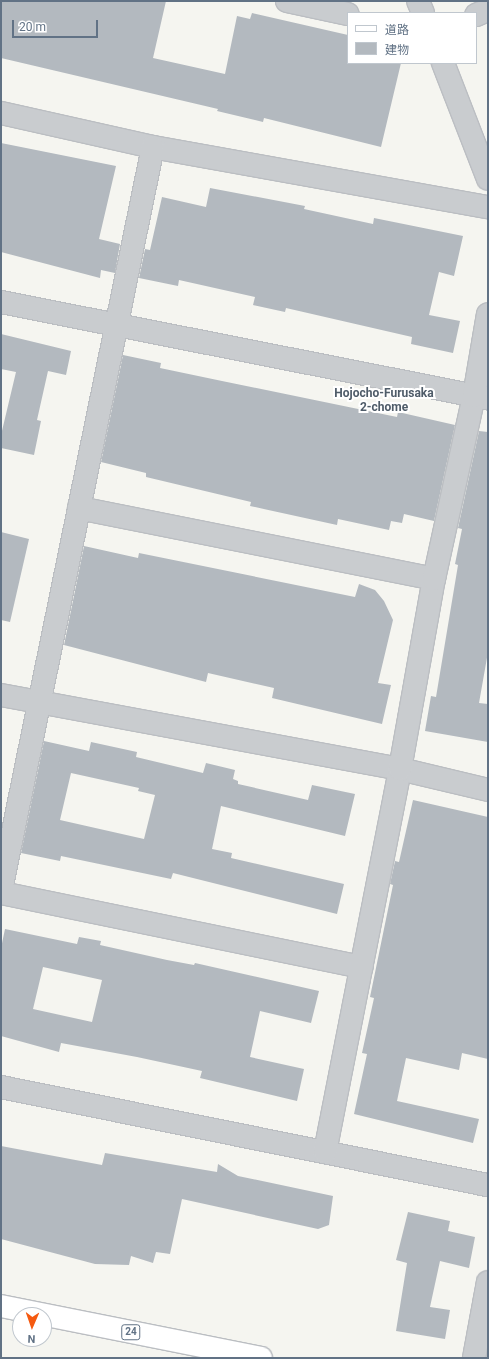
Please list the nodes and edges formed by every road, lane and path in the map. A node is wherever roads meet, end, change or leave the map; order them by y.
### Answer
1 (287, 1) edge
2 (418, 1) edge
3 (488, 10) edge
4 (423, 12) edge
5 (347, 14) edge
6 (477, 14) edge
7 (443, 64) edge
8 (1, 113) edge
9 (153, 147) junction
10 (488, 180) edge
11 (488, 207) edge
12 (1, 302) edge
13 (488, 314) edge
14 (116, 325) junction
15 (481, 397) edge
16 (79, 508) junction
17 (434, 580) junction
18 (1, 695) edge
19 (38, 704) junction
20 (400, 769) junction
21 (488, 790) edge
22 (1, 892) edge
23 (361, 966) junction
24 (1, 1087) edge
25 (325, 1152) junction
26 (488, 1185) edge
27 (488, 1282) edge
28 (1, 1306) edge
29 (261, 1358) edge
30 (474, 1358) edge

1 - 5 street
2 - 4 street
3 - 6 street
7 - 10 street
8 - 9 street
9 - 11 street
9 - 14 street
12 - 14 street
13 - 15 street
14 - 15 street
14 - 16 street
15 - 17 street
16 - 17 street
16 - 19 street
17 - 20 street
18 - 19 street
19 - 20 street
19 - 22 street
20 - 21 street
20 - 23 street
22 - 23 street
23 - 25 street
24 - 25 street
25 - 26 street
27 - 30 street
28 - 29 main road, 24

